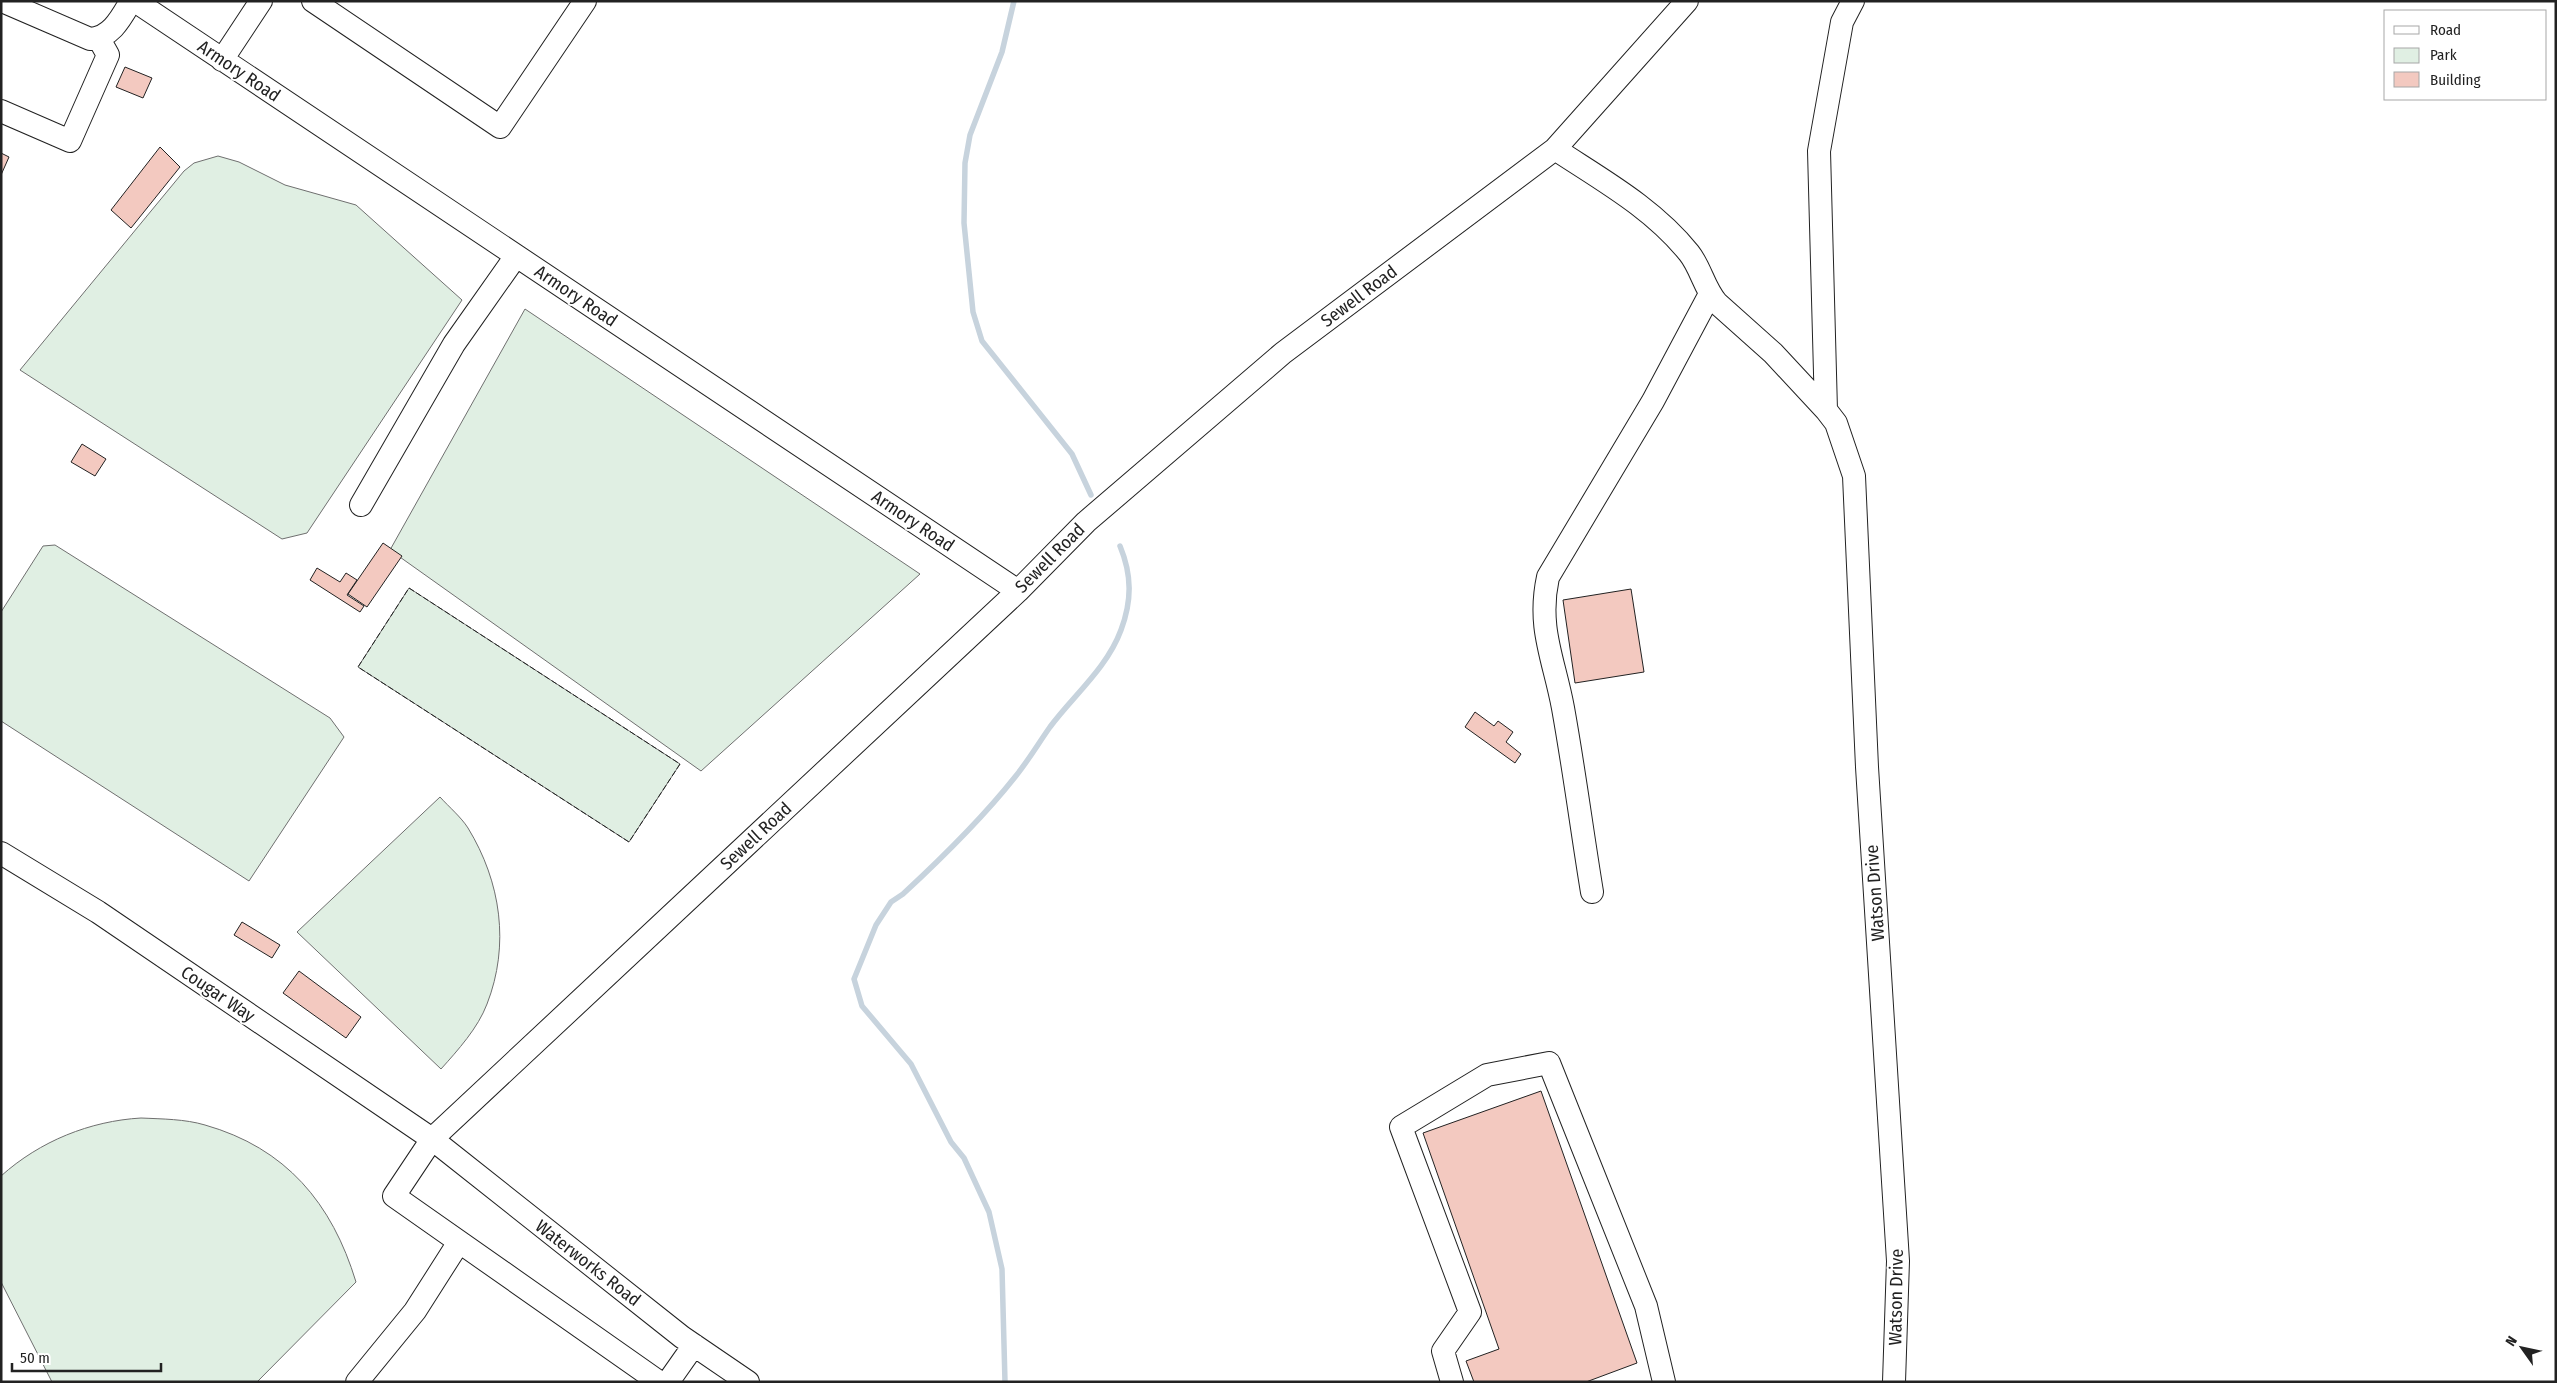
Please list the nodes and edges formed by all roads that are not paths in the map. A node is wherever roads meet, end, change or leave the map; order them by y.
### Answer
1 (2, 1) edge
2 (133, 1) edge
3 (261, 1) edge
4 (313, 1) edge
5 (585, 1) edge
6 (1687, 1) edge
7 (1853, 1) edge
8 (98, 39) junction
9 (222, 60) junction
10 (1, 110) edge
11 (1555, 148) junction
12 (516, 256) junction
13 (1710, 294) junction
14 (1826, 410) junction
15 (361, 505) dead end
16 (1018, 591) junction
17 (1, 853) edge
18 (1592, 892) dead end
19 (432, 1139) junction
20 (460, 1242) junction
21 (694, 1345) junction
22 (356, 1382) edge
23 (659, 1382) edge
24 (668, 1382) edge
25 (748, 1382) edge
26 (1452, 1382) edge
27 (1664, 1382) edge
28 (1894, 1382) edge

1 - 8 street
2 - 8 street
2 - 9 street, Armory Road
3 - 9 street
4 - 5 street
6 - 11 street, Sewell Road
7 - 14 street
8 - 10 street
9 - 12 street, Armory Road
11 - 13 street, Watson Drive
11 - 16 street, Sewell Road
12 - 15 street
12 - 16 street, Armory Road
13 - 14 street, Watson Drive
13 - 18 street
14 - 28 street, Watson Drive
16 - 19 street, Sewell Road
17 - 19 street, Cougar Way
19 - 20 street, Sewell Road
19 - 21 street, Waterworks Road
20 - 22 street
20 - 23 street
21 - 24 street
21 - 25 street, Waterworks Road
26 - 27 street

